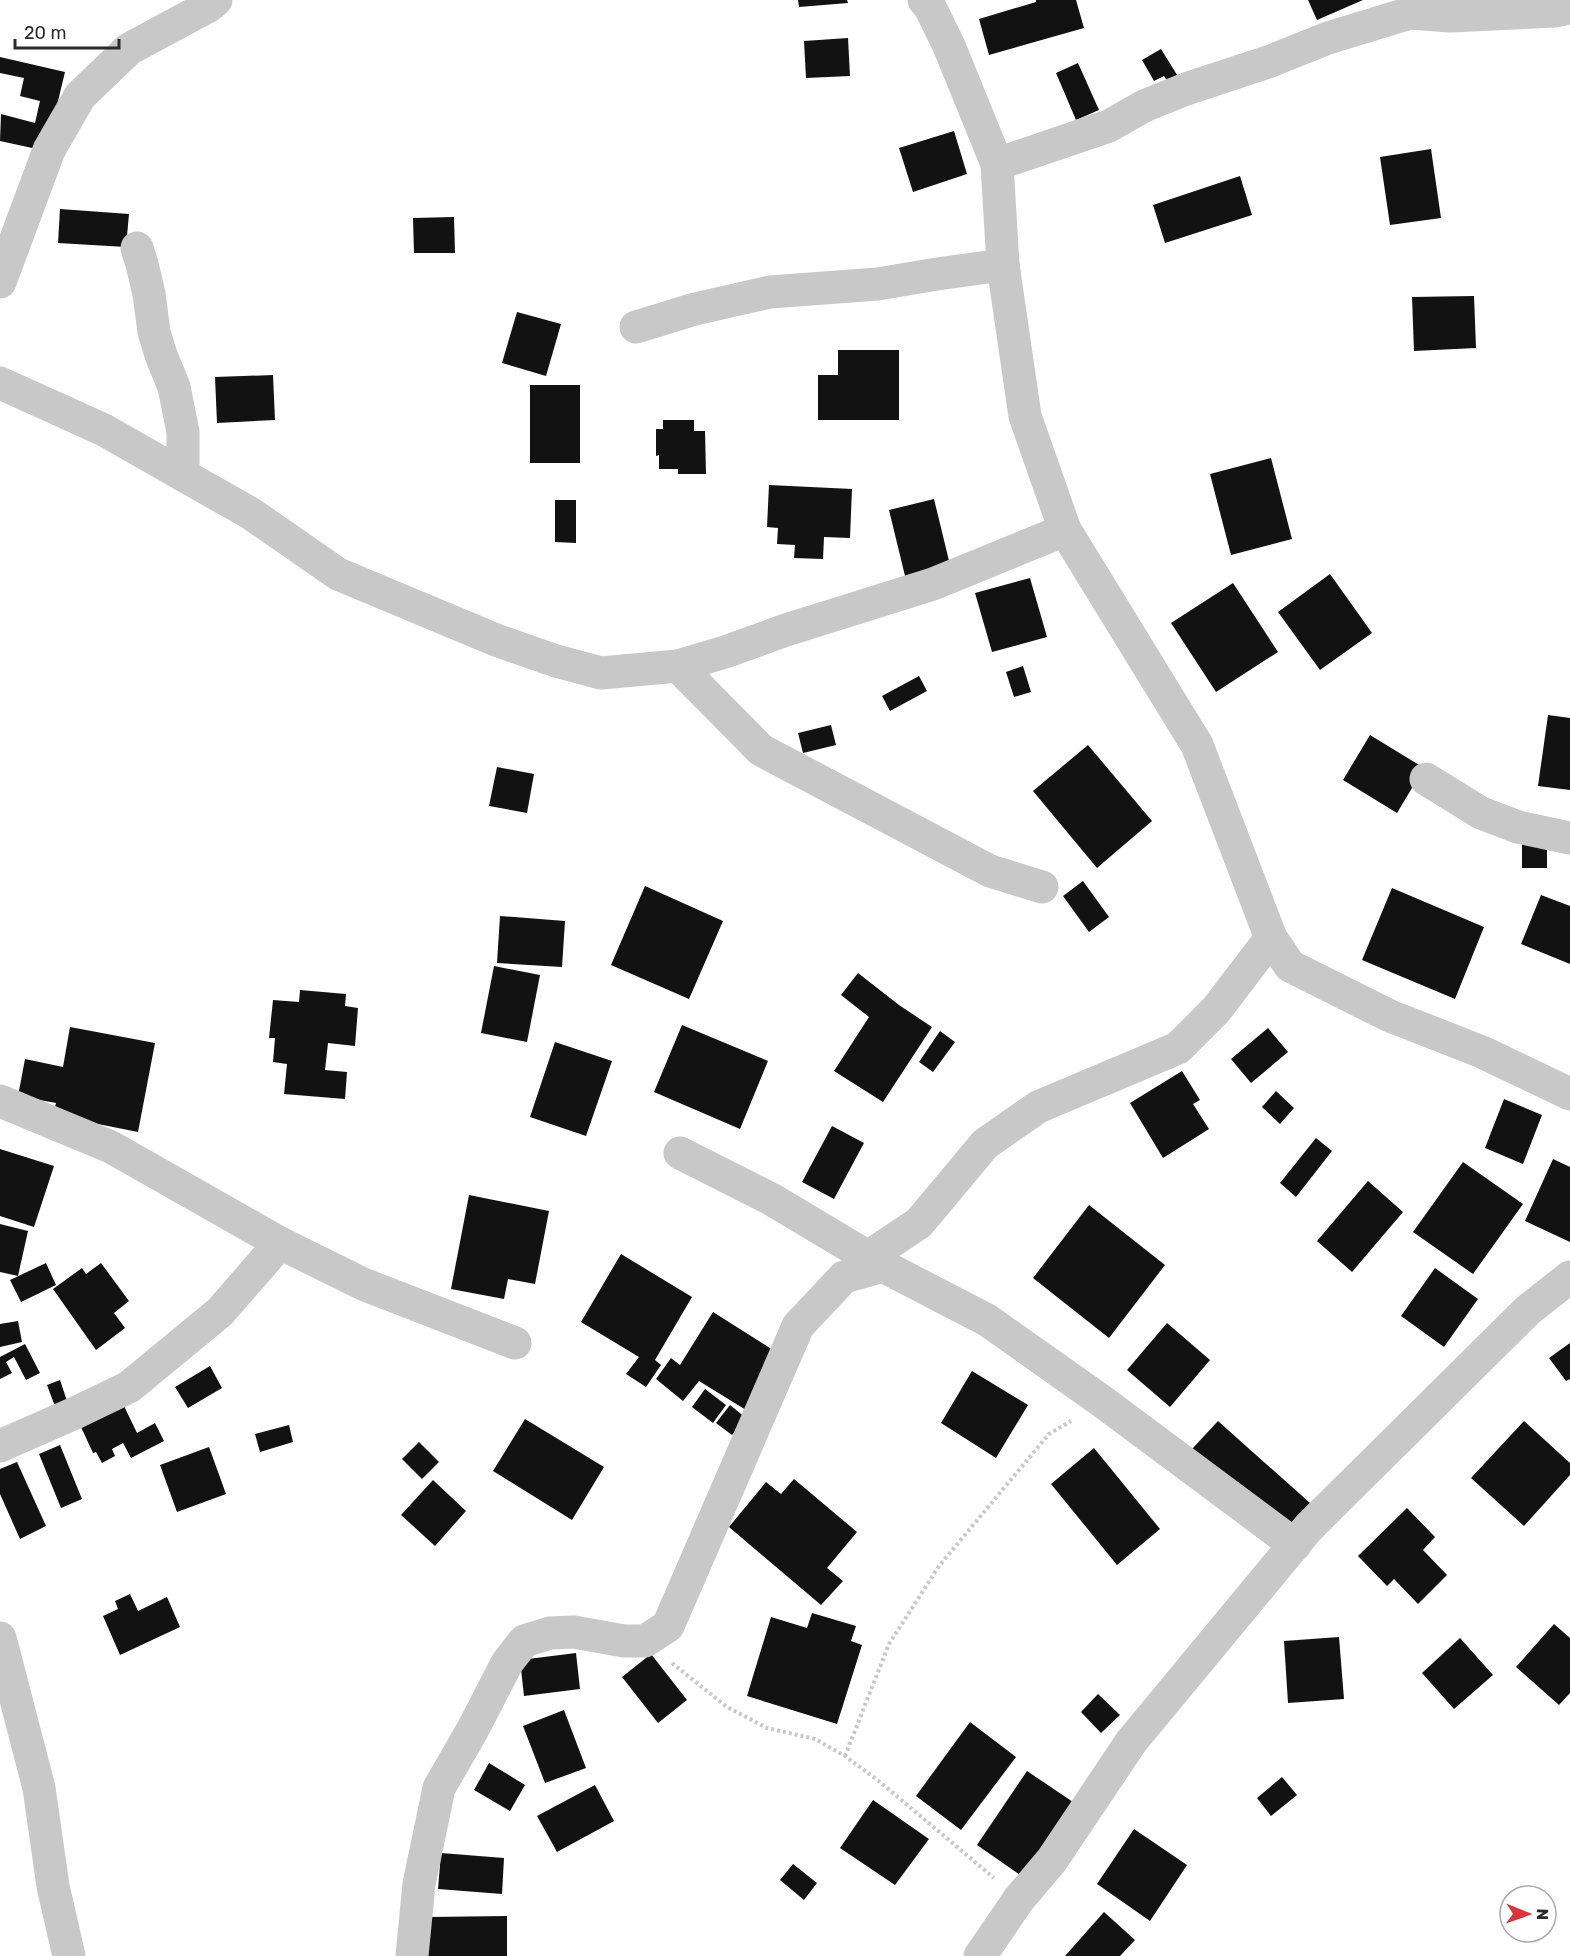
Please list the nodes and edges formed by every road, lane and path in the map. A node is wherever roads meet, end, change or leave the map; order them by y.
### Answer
1 (216, 0) edge
2 (924, 0) edge
3 (1407, 6) edge
4 (1570, 8) edge
5 (997, 164) junction
6 (137, 248) dead end
7 (1003, 265) junction
8 (0, 282) edge
9 (636, 327) dead end
10 (0, 383) edge
11 (183, 475) junction
12 (1065, 530) junction
13 (678, 666) junction
14 (1426, 779) dead end
15 (1570, 838) edge
16 (1042, 887) dead end
17 (1271, 938) junction
18 (1570, 1094) edge
19 (0, 1101) edge
20 (680, 1153) dead end
21 (280, 1243) junction
22 (876, 1261) junction
23 (1570, 1277) edge
24 (515, 1343) dead end
25 (1103, 1402) junction
26 (0, 1446) edge
27 (1295, 1545) junction
28 (0, 1638) edge
29 (645, 1641) junction
30 (845, 1756) junction
31 (1019, 1899) junction
32 (982, 1955) edge
33 (69, 1956) edge
34 (412, 1956) edge

1 - 8 street
2 - 5 street
3 - 4 street
3 - 5 street
5 - 7 street
6 - 11 street
7 - 9 street
7 - 12 street
10 - 11 street
11 - 13 street
12 - 13 street
12 - 17 street
13 - 16 street
14 - 15 street
17 - 18 street
17 - 22 street
19 - 21 street
20 - 22 street
21 - 24 street
21 - 26 street
22 - 25 street
22 - 29 street
23 - 27 street
25 - 27 street
25 - 30 path
27 - 31 street
28 - 33 street
29 - 30 path
29 - 34 street
30 - 31 path
31 - 32 street

